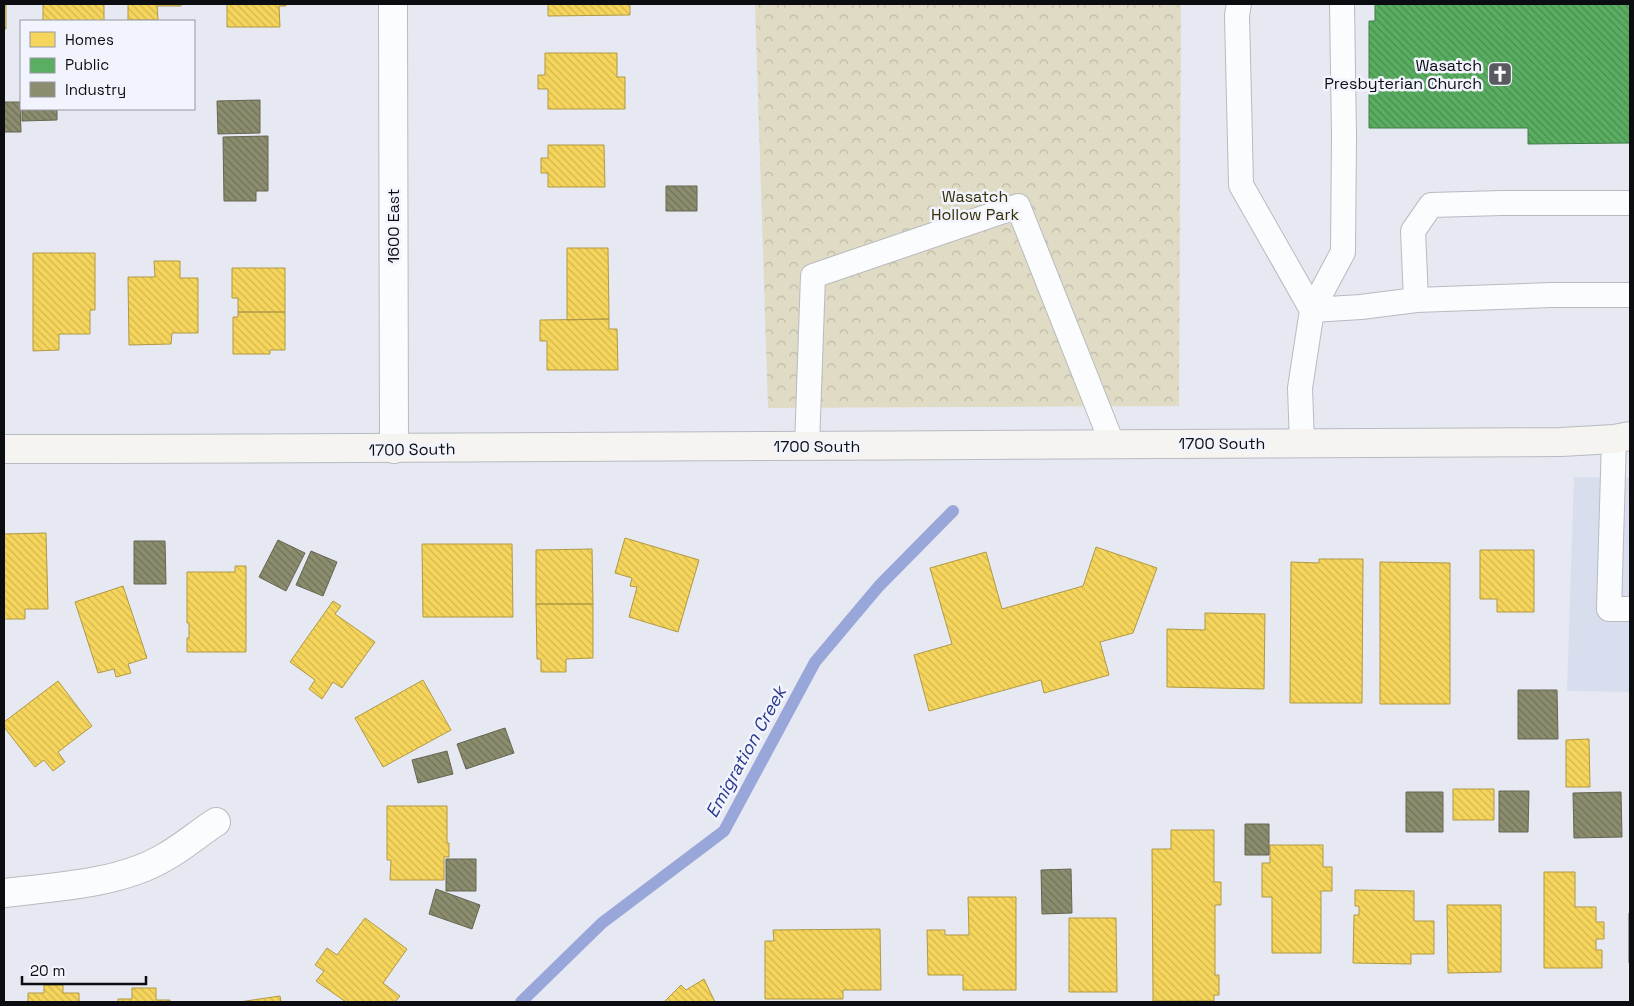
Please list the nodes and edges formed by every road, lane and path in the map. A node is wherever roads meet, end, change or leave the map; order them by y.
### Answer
1 (393, 4) edge
2 (1239, 4) edge
3 (1342, 4) edge
4 (1630, 203) edge
5 (1630, 295) edge
6 (1416, 300) junction
7 (1312, 310) junction
8 (1625, 439) edge
9 (1302, 443) junction
10 (1112, 444) junction
11 (807, 446) junction
12 (4, 449) edge
13 (394, 449) junction
14 (1621, 516) edge
15 (1621, 559) edge
16 (1630, 609) edge
17 (216, 822) dead end
18 (4, 893) edge

1 - 13 street, 1600 East
2 - 7 lane
3 - 7 lane
4 - 6 lane
5 - 6 lane
6 - 7 lane
7 - 9 lane
8 - 9 street, 1700 South
8 - 14 lane
9 - 10 street, 1700 South
10 - 11 street, 1700 South
10 - 11 lane
11 - 13 street, 1700 South
12 - 13 street, 1700 South
14 - 15 lane
15 - 16 lane
17 - 18 street

